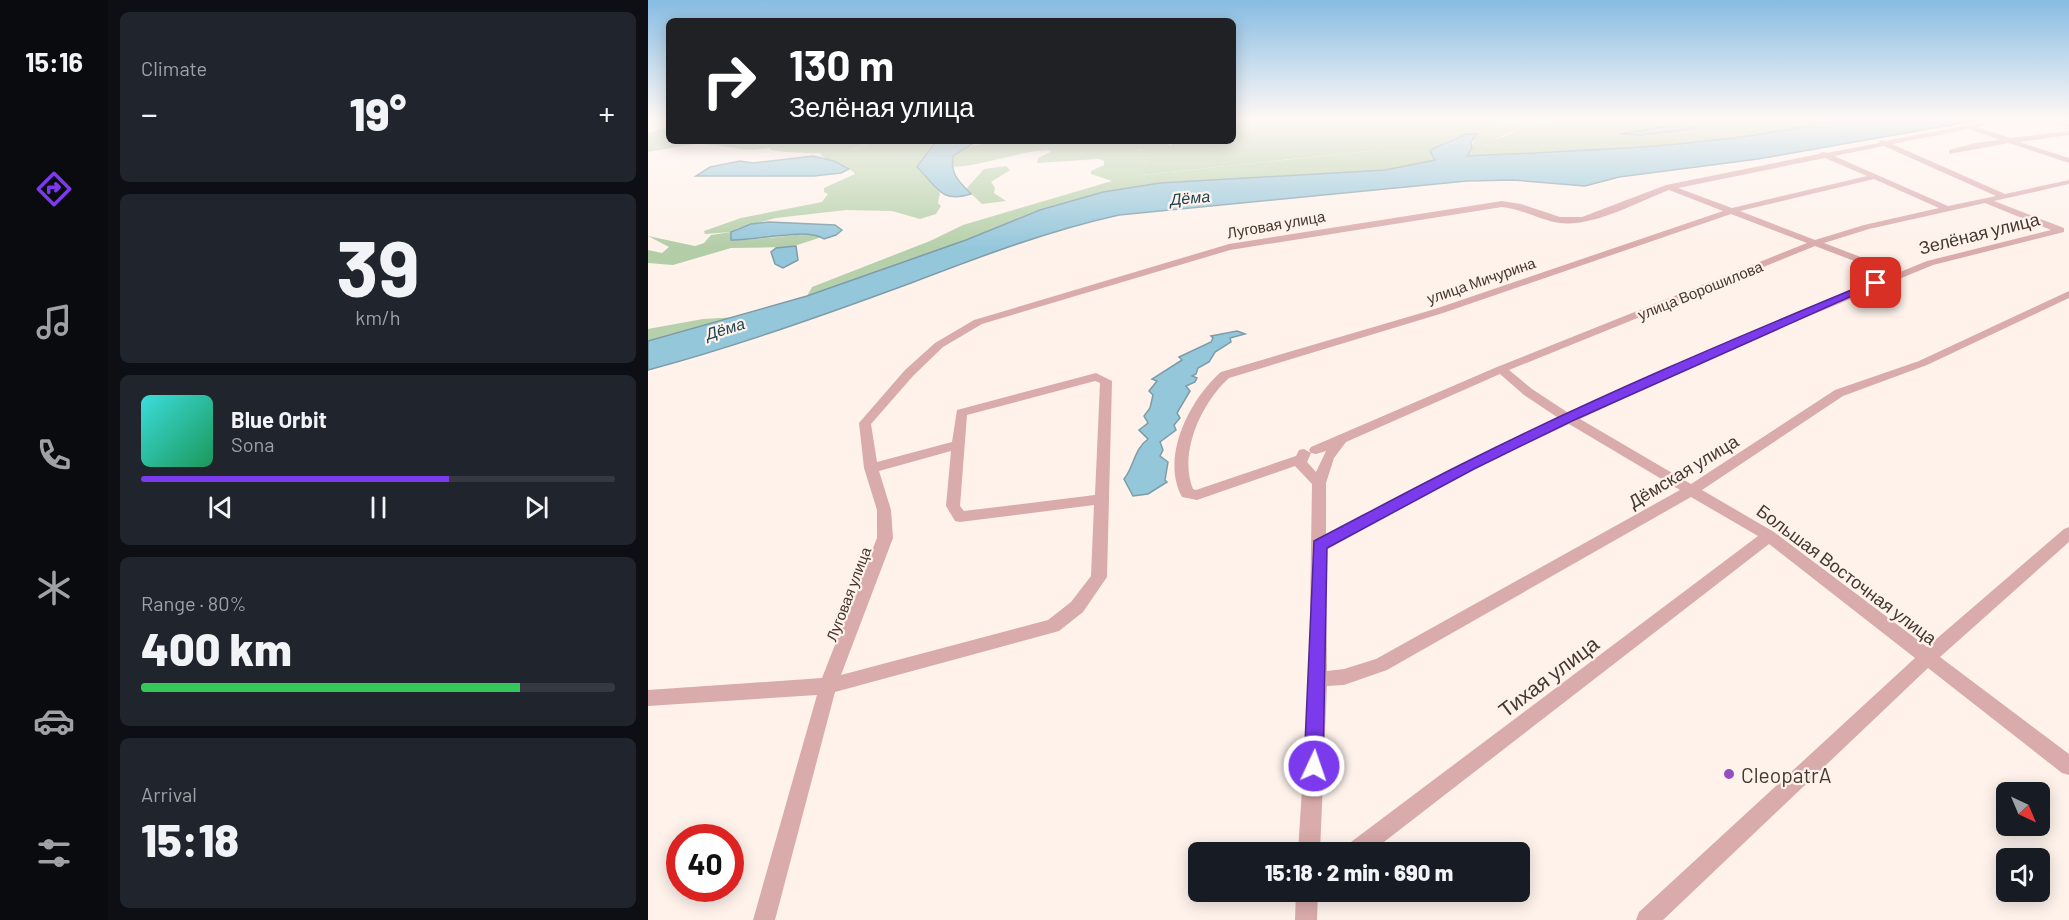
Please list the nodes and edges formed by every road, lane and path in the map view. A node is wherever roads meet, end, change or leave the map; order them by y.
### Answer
1 (1781, 163) edge
2 (1843, 163) edge
3 (1928, 163) edge
4 (1874, 177) junction
5 (2069, 182) edge
6 (1669, 187) junction
7 (2003, 196) junction
8 (1984, 200) junction
9 (1947, 209) junction
10 (1734, 210) junction
11 (2065, 232) edge
12 (1818, 242) junction
13 (1896, 274) junction
14 (2069, 294) edge
15 (1501, 369) junction
16 (1568, 418) junction
17 (958, 445) junction
18 (1323, 457) junction
19 (1303, 464) junction
20 (871, 468) junction
21 (1319, 483) junction
22 (1693, 489) junction
23 (1100, 499) junction
24 (2069, 533) edge
25 (1769, 536) junction
26 (1320, 546) junction
27 (1926, 658) junction
28 (1318, 679) junction
29 (828, 686) junction
30 (648, 698) edge
31 (2069, 766) edge
32 (1310, 842) edge
33 (1367, 842) edge
34 (1307, 902) edge
35 (764, 920) edge
36 (1306, 920) edge
37 (1647, 920) edge

1 - 6 street, Луговая улица
2 - 4 street
3 - 7 street
4 - 9 street
4 - 10 street, улица Мичурина
5 - 7 street, улица Ворошилова
6 - 10 street
6 - 20 street, Луговая улица
7 - 8 street, улица Ворошилова
8 - 9 street, улица Ворошилова
8 - 11 street
9 - 12 street, улица Ворошилова
10 - 12 street
10 - 19 street, улица Мичурина
11 - 13 street, Зелёная улица
12 - 13 street
12 - 15 street, улица Ворошилова
13 - 16 street, Зелёная улица
14 - 22 street, Дёмская улица
15 - 16 street, Большая Восточная улица
15 - 18 street, улица Ворошилова
16 - 22 street, Большая Восточная улица
16 - 26 street, Зелёная улица
17 - 20 street
17 - 23 street
17 - 23 street
18 - 19 street
18 - 19 street
18 - 21 street, улица Ворошилова
19 - 21 street
20 - 29 street, Луговая улица
21 - 26 street, улица Ворошилова
22 - 25 street, Большая Восточная улица
22 - 28 street, Дёмская улица
23 - 29 street
24 - 27 street
25 - 27 street, Большая Восточная улица
25 - 33 street, Тихая улица
26 - 28 street, улица Ворошилова
27 - 31 street, Большая Восточная улица
27 - 37 street
28 - 32 street, улица Ворошилова
29 - 30 street
29 - 35 street, Луговая улица
34 - 36 street

